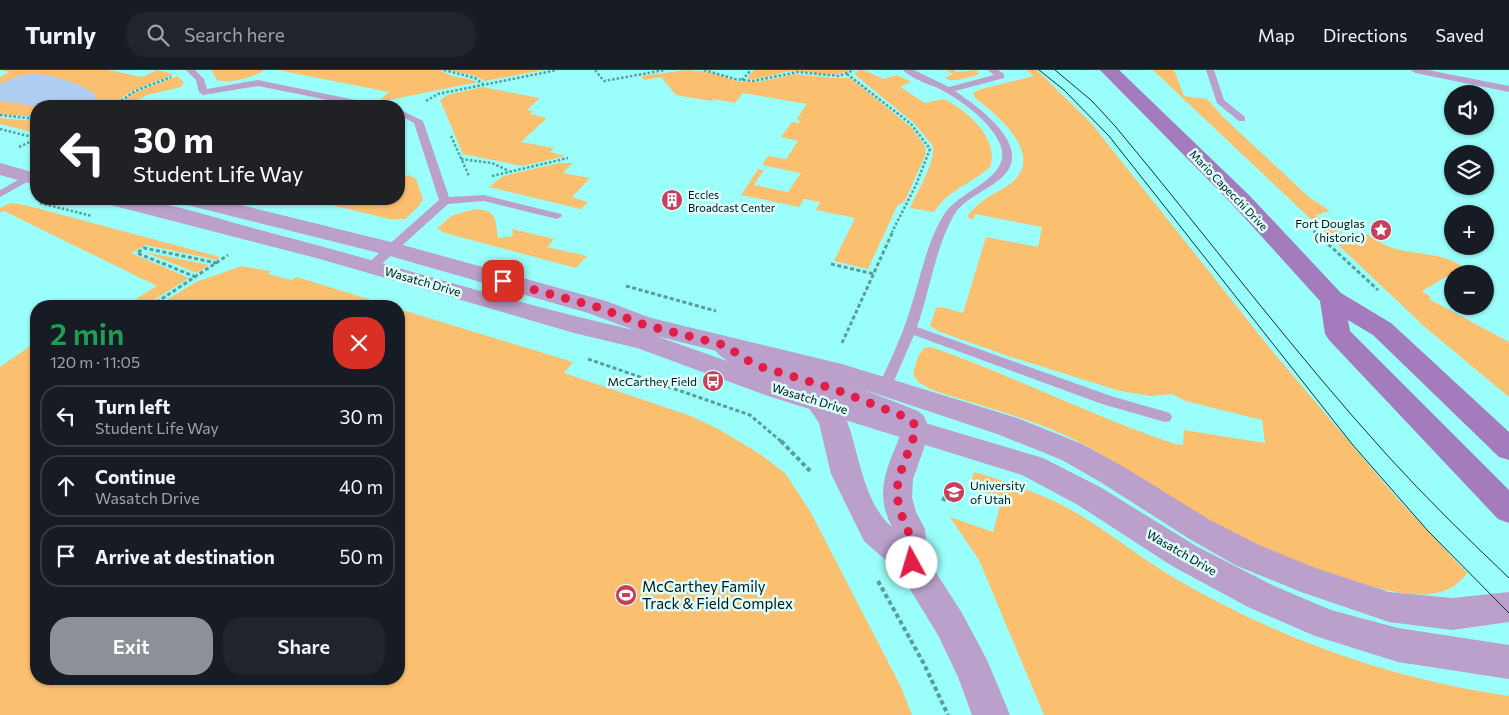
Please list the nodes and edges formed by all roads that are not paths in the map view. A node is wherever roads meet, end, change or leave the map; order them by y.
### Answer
1 (190, 70) edge
2 (907, 70) edge
3 (992, 70) edge
4 (1100, 70) edge
5 (1210, 70) edge
6 (1415, 70) edge
7 (1116, 77) edge
8 (1509, 89) edge
9 (948, 90) junction
10 (339, 100) edge
11 (405, 115) edge
12 (1242, 119) dead end
13 (10, 149) edge
14 (30, 167) edge
15 (0, 169) edge
16 (30, 172) edge
17 (30, 175) edge
18 (0, 194) edge
19 (446, 201) junction
20 (142, 205) edge
21 (210, 205) edge
22 (557, 216) dead end
23 (381, 258) junction
24 (1332, 299) junction
25 (910, 330) junction
26 (724, 345) junction
27 (885, 387) junction
28 (818, 401) junction
29 (1164, 417) dead end
30 (916, 431) junction
31 (1509, 449) edge
32 (1509, 510) edge
33 (912, 563) junction
34 (1509, 607) edge
35 (1509, 662) edge
36 (991, 715) edge

1 - 10 lane
2 - 9 lane
3 - 9 lane
4 - 7 main road, Mario Capecchi Drive
5 - 12 lane
6 - 8 lane
7 - 24 main road, Mario Capecchi Drive
9 - 25 lane
11 - 19 lane
13 - 14 street
15 - 16 street
17 - 18 lane
19 - 22 lane
19 - 23 lane
20 - 23 street, Wasatch Drive
21 - 23 street, Wasatch Drive
23 - 26 street, Wasatch Drive
23 - 28 street, Wasatch Drive
24 - 31 main road, Mario Capecchi Drive
24 - 32 main road
25 - 27 lane
25 - 29 lane
26 - 27 street, Wasatch Drive
26 - 30 street
27 - 34 street, Wasatch Drive
28 - 30 street, Wasatch Drive
28 - 33 street
30 - 33 street
30 - 35 street, Wasatch Drive
33 - 36 street

